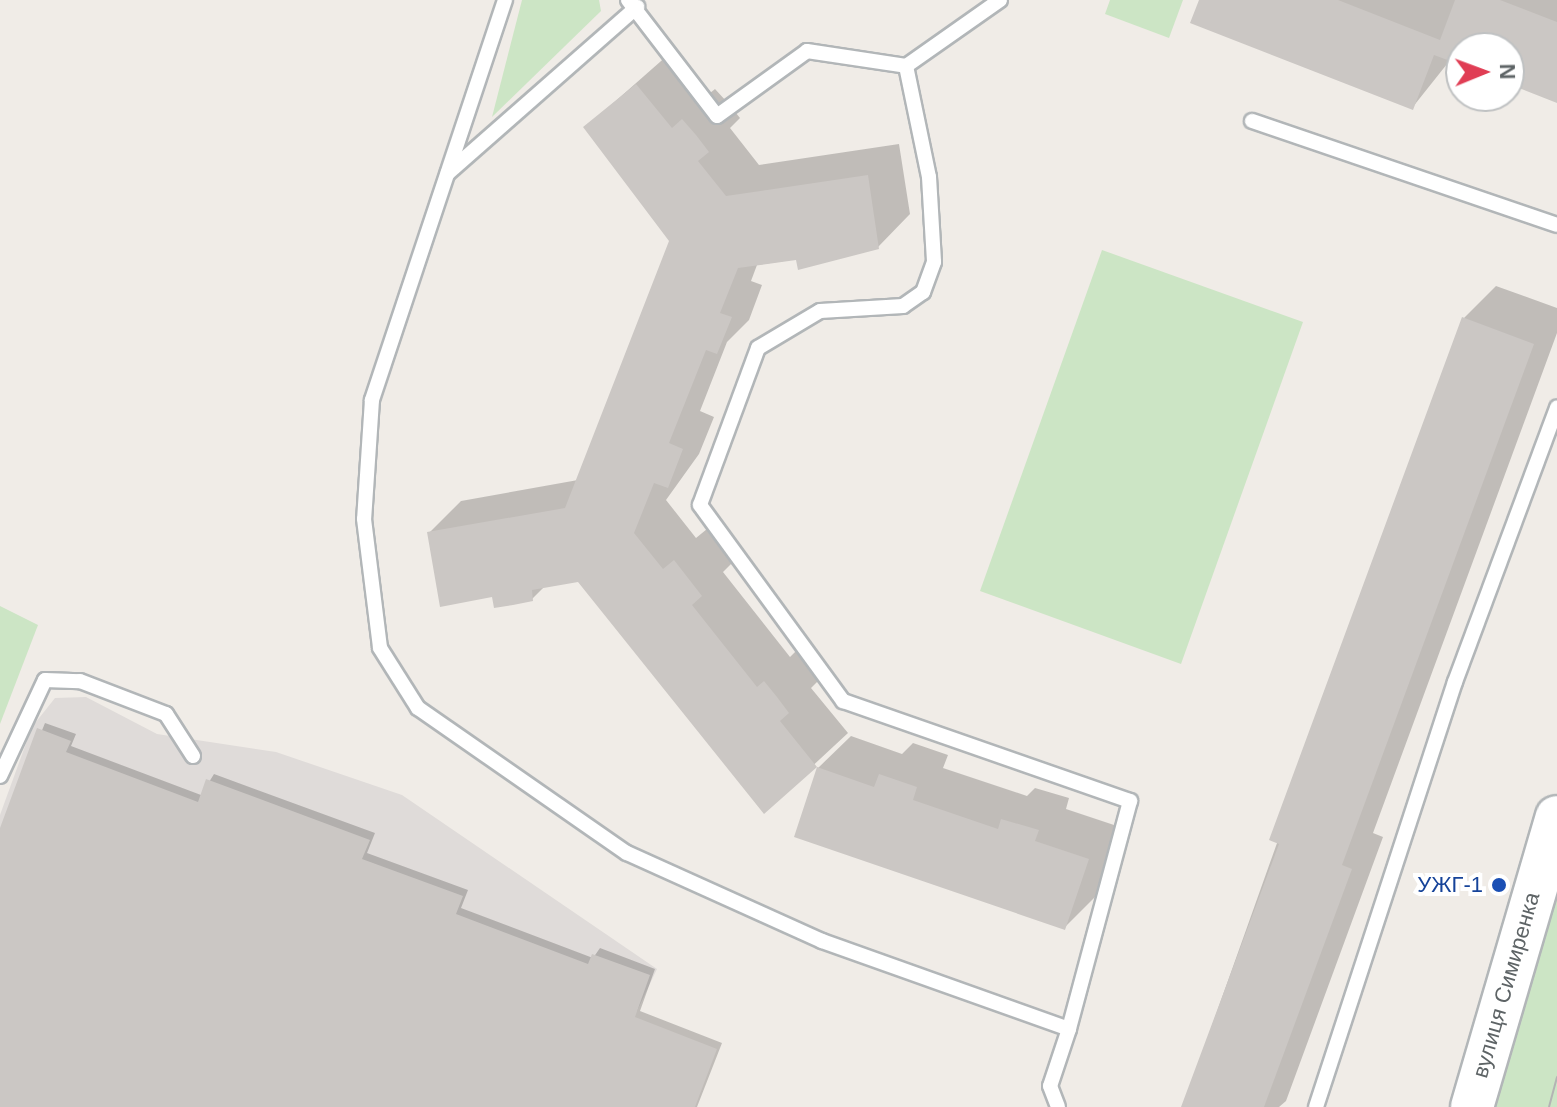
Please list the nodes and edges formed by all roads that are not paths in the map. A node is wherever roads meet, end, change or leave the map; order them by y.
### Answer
1 (505, 0) edge
2 (1000, 0) edge
3 (633, 4) edge
4 (906, 66) junction
5 (1252, 121) dead end
6 (448, 173) junction
7 (1557, 225) edge
8 (1557, 407) edge
9 (193, 756) dead end
10 (0, 776) edge
11 (1557, 817) edge
12 (1069, 1029) junction
13 (1058, 1107) edge
14 (1316, 1107) edge
15 (1472, 1107) edge

1 - 6 lane
2 - 4 lane
3 - 4 lane
3 - 6 lane
4 - 12 lane
5 - 7 lane
6 - 12 lane
8 - 14 lane
9 - 10 lane
11 - 15 street, вулиця Симиренка
12 - 13 lane

